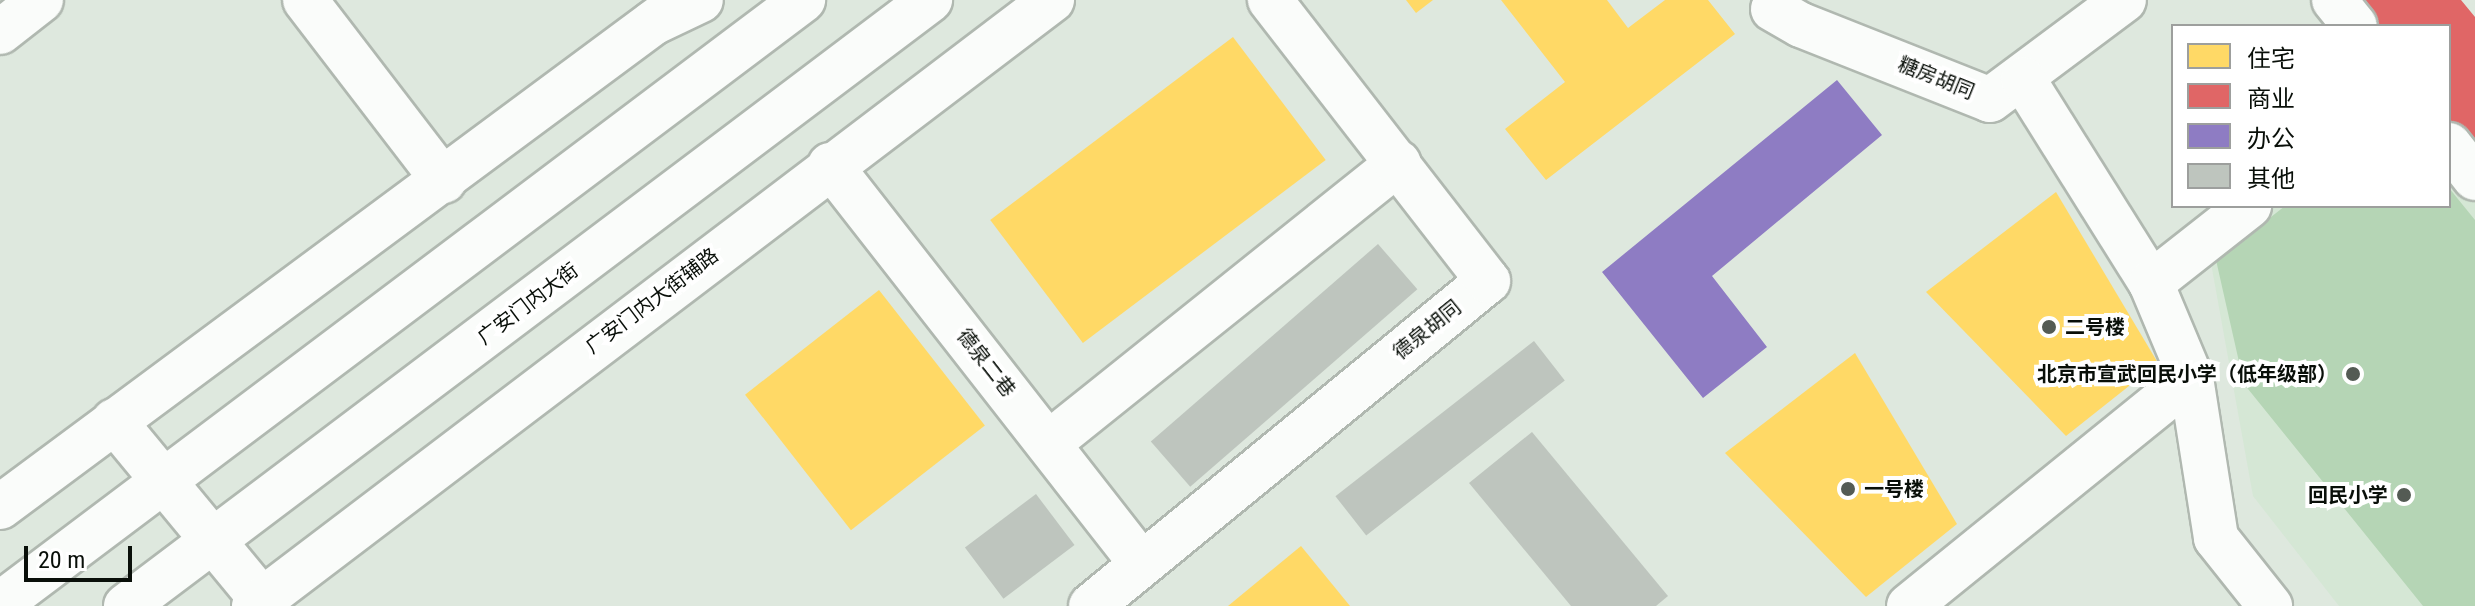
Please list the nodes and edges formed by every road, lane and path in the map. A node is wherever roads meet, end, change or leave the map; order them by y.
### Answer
1 (41, 0) edge
2 (305, 0) edge
3 (701, 0) edge
4 (803, 0) edge
5 (930, 0) edge
6 (1052, 0) edge
7 (1270, 0) edge
8 (2124, 0) edge
9 (2334, 0) edge
10 (1773, 9) dead end
11 (668, 11) edge
12 (2353, 24) edge
13 (0, 32) edge
14 (2023, 79) junction
15 (2451, 148) edge
16 (1399, 163) junction
17 (830, 165) junction
18 (2475, 178) edge
19 (444, 181) junction
20 (2246, 208) edge
21 (2151, 283) junction
22 (2191, 378) junction
23 (114, 421) junction
24 (1049, 443) junction
25 (164, 481) junction
26 (0, 507) edge
27 (214, 540) junction
28 (1141, 563) junction
29 (0, 604) edge
30 (261, 604) edge
31 (126, 606) edge
32 (1091, 606) edge
33 (1909, 606) edge
34 (2270, 606) edge

1 - 13 street
2 - 19 street
3 - 11 street
4 - 25 street
5 - 27 street, 广安门内大街
6 - 17 street, 广安门内大街辅路
7 - 16 street, 德泉胡同
8 - 14 street, 糖房胡同
9 - 12 street
10 - 14 street, 糖房胡同
11 - 19 street
14 - 21 street
15 - 18 street
16 - 24 street
16 - 28 street, 德泉胡同
17 - 24 street, 德泉二巷
17 - 30 street, 广安门内大街辅路
19 - 23 street
20 - 21 street
21 - 22 street
22 - 33 street
22 - 34 street
23 - 25 street
23 - 26 street
24 - 28 street, 德泉二巷
25 - 27 street
25 - 29 street
27 - 30 street
27 - 31 street, 广安门内大街
28 - 32 street, 德泉胡同

